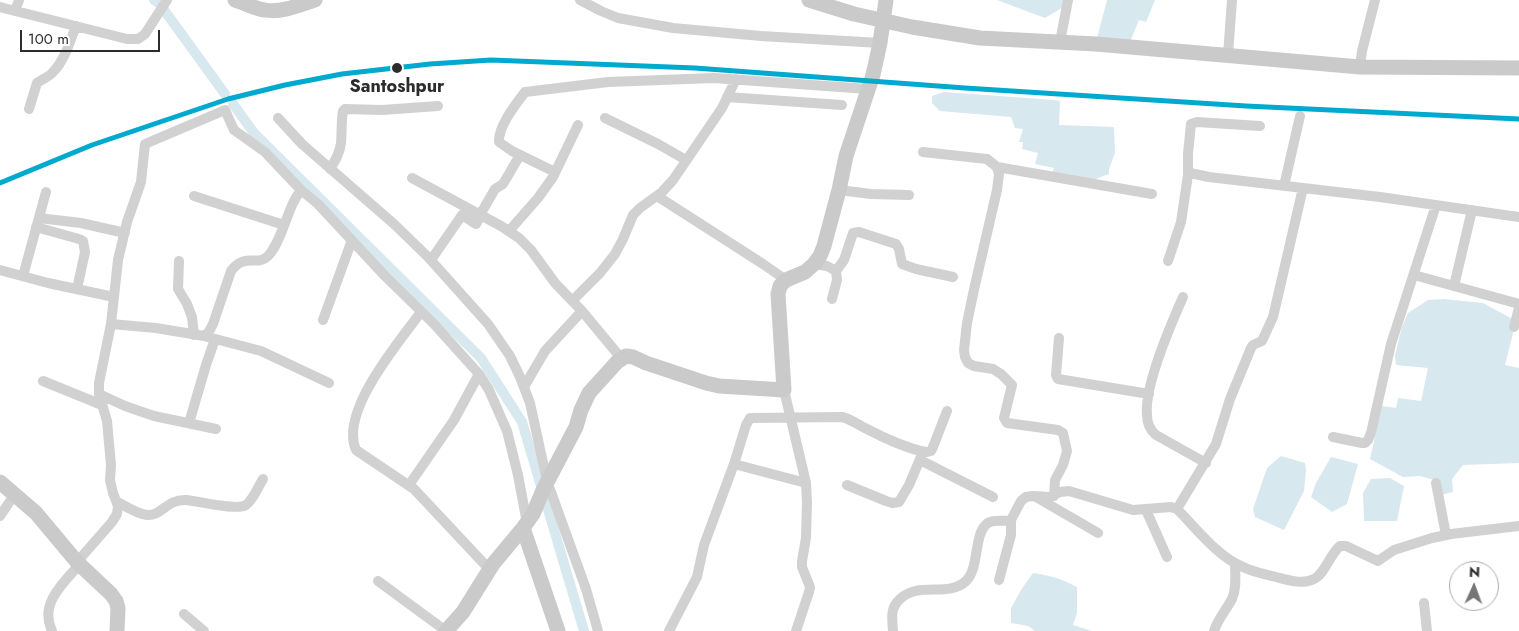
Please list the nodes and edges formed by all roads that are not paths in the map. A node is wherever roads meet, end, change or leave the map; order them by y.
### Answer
1 (19, 0) edge
2 (167, 0) edge
3 (236, 0) edge
4 (315, 0) edge
5 (580, 0) edge
6 (809, 0) edge
7 (886, 0) edge
8 (1068, 0) edge
9 (1232, 0) edge
10 (1375, 0) edge
11 (0, 7) edge
12 (15, 11) junction
13 (883, 19) junction
14 (76, 26) junction
15 (1060, 42) junction
16 (880, 43) junction
17 (1228, 55) junction
18 (1360, 67) junction
19 (1519, 68) edge
20 (736, 79) junction
21 (868, 89) junction
22 (728, 97) junction
23 (842, 105) dead end
24 (438, 106) dead end
25 (29, 109) dead end
26 (1300, 116) dead end
27 (278, 118) dead end
28 (604, 118) dead end
29 (578, 125) dead end
30 (1260, 126) dead end
31 (923, 152) dead end
32 (520, 154) junction
33 (686, 160) junction
34 (998, 167) junction
35 (330, 169) junction
36 (555, 172) junction
37 (1188, 175) junction
38 (412, 178) dead end
39 (1284, 186) junction
40 (1303, 188) junction
41 (301, 190) junction
42 (839, 190) junction
43 (46, 192) dead end
44 (1152, 194) dead end
45 (909, 195) dead end
46 (194, 196) dead end
47 (657, 196) junction
48 (1436, 205) junction
49 (1472, 210) junction
50 (480, 215) junction
51 (1519, 217) edge
52 (38, 223) junction
53 (284, 225) junction
54 (509, 232) junction
55 (125, 233) junction
56 (352, 240) junction
57 (431, 260) junction
58 (178, 261) dead end
59 (1168, 261) dead end
60 (814, 264) junction
61 (0, 270) edge
62 (836, 271) junction
63 (1414, 275) junction
64 (23, 276) junction
65 (953, 277) dead end
66 (786, 280) junction
67 (1454, 286) junction
68 (77, 289) junction
69 (114, 297) junction
70 (1183, 297) dead end
71 (832, 299) dead end
72 (572, 301) junction
73 (1519, 306) edge
74 (582, 311) junction
75 (421, 312) junction
76 (323, 320) dead end
77 (111, 324) junction
78 (1514, 326) dead end
79 (199, 336) junction
80 (1059, 338) dead end
81 (215, 339) junction
82 (621, 358) junction
83 (479, 374) junction
84 (43, 381) dead end
85 (329, 383) dead end
86 (524, 386) junction
87 (784, 390) junction
88 (98, 394) junction
89 (1149, 394) junction
90 (102, 405) junction
91 (947, 411) dead end
92 (790, 417) junction
93 (189, 423) junction
94 (216, 429) dead end
95 (1333, 437) dead end
96 (922, 456) junction
97 (1206, 462) junction
98 (734, 464) junction
99 (263, 479) dead end
100 (0, 482) edge
101 (806, 484) junction
102 (1436, 484) dead end
103 (409, 485) junction
104 (546, 485) junction
105 (847, 485) dead end
106 (15, 494) junction
107 (993, 496) dead end
108 (1033, 496) junction
109 (1054, 496) junction
110 (116, 501) junction
111 (1177, 509) junction
112 (1146, 510) junction
113 (0, 516) edge
114 (1011, 520) junction
115 (528, 522) junction
116 (1519, 526) edge
117 (1098, 533) dead end
118 (1446, 535) junction
119 (1167, 557) dead end
120 (79, 563) junction
121 (1235, 563) junction
122 (489, 569) junction
123 (999, 580) dead end
124 (378, 581) dead end
125 (1424, 603) dead end
126 (184, 614) dead end
127 (52, 631) edge
128 (117, 631) edge
129 (204, 631) edge
130 (446, 631) edge
131 (558, 631) edge
132 (598, 631) edge
133 (669, 631) edge
134 (796, 631) edge
135 (893, 631) edge
136 (1214, 631) edge
137 (1427, 631) edge

1 - 12 street
2 - 14 street
3 - 4 street
5 - 16 street
6 - 13 street
7 - 13 street
8 - 15 street
9 - 17 street
10 - 18 street
11 - 12 street
12 - 14 street
13 - 15 street
13 - 16 street
14 - 25 street
15 - 17 street
16 - 21 street
17 - 18 street
18 - 19 street
20 - 21 street
20 - 22 street
20 - 32 street
21 - 42 street
22 - 23 street
22 - 33 street
24 - 35 street
26 - 39 street
27 - 35 street
28 - 33 street
29 - 36 street
30 - 37 street
31 - 34 street
32 - 36 street
32 - 50 street
33 - 47 street
34 - 44 street
34 - 109 street
35 - 57 street
36 - 54 street
37 - 39 street
37 - 59 street
38 - 50 street
39 - 40 street
40 - 48 street
40 - 97 street
41 - 53 street
41 - 55 street
41 - 56 street
42 - 45 street
42 - 60 street
43 - 52 street
46 - 53 street
47 - 66 street
47 - 72 street
48 - 49 street
48 - 63 street
49 - 51 street
49 - 67 street
50 - 54 street
50 - 57 street
52 - 55 street
52 - 64 street
52 - 68 street
53 - 79 street
54 - 72 street
55 - 69 street
56 - 75 street
56 - 76 street
57 - 86 street
58 - 79 street
60 - 62 street
60 - 66 street
61 - 64 street
62 - 65 street
62 - 71 street
63 - 67 street
63 - 95 street
64 - 68 street
66 - 87 street
67 - 73 street
68 - 69 street
69 - 77 street
70 - 89 street
72 - 74 street
73 - 78 street
74 - 82 street
74 - 86 street
75 - 83 street
75 - 103 street
77 - 79 street
77 - 88 street
79 - 81 street
80 - 89 street
81 - 85 street
81 - 93 street
82 - 87 street
82 - 104 street
83 - 103 street
83 - 115 street
84 - 90 street
86 - 104 street
87 - 92 street
88 - 90 street
88 - 93 street
89 - 97 street
90 - 110 street
91 - 96 street
92 - 96 street
92 - 98 street
92 - 101 street
93 - 94 street
96 - 105 street
96 - 107 street
97 - 111 street
98 - 101 street
98 - 133 street
99 - 110 street
100 - 106 street
101 - 134 street
102 - 118 street
103 - 122 street
104 - 115 street
104 - 132 street
106 - 113 street
106 - 120 street
108 - 109 street
108 - 114 street
108 - 117 street
109 - 112 street
110 - 120 street
111 - 112 street
111 - 121 street
112 - 119 street
114 - 123 street
114 - 135 street
115 - 122 street
115 - 131 street
116 - 118 street
118 - 121 street
120 - 127 street
120 - 128 street
121 - 136 street
122 - 130 street
124 - 130 street
125 - 137 street
126 - 129 street

